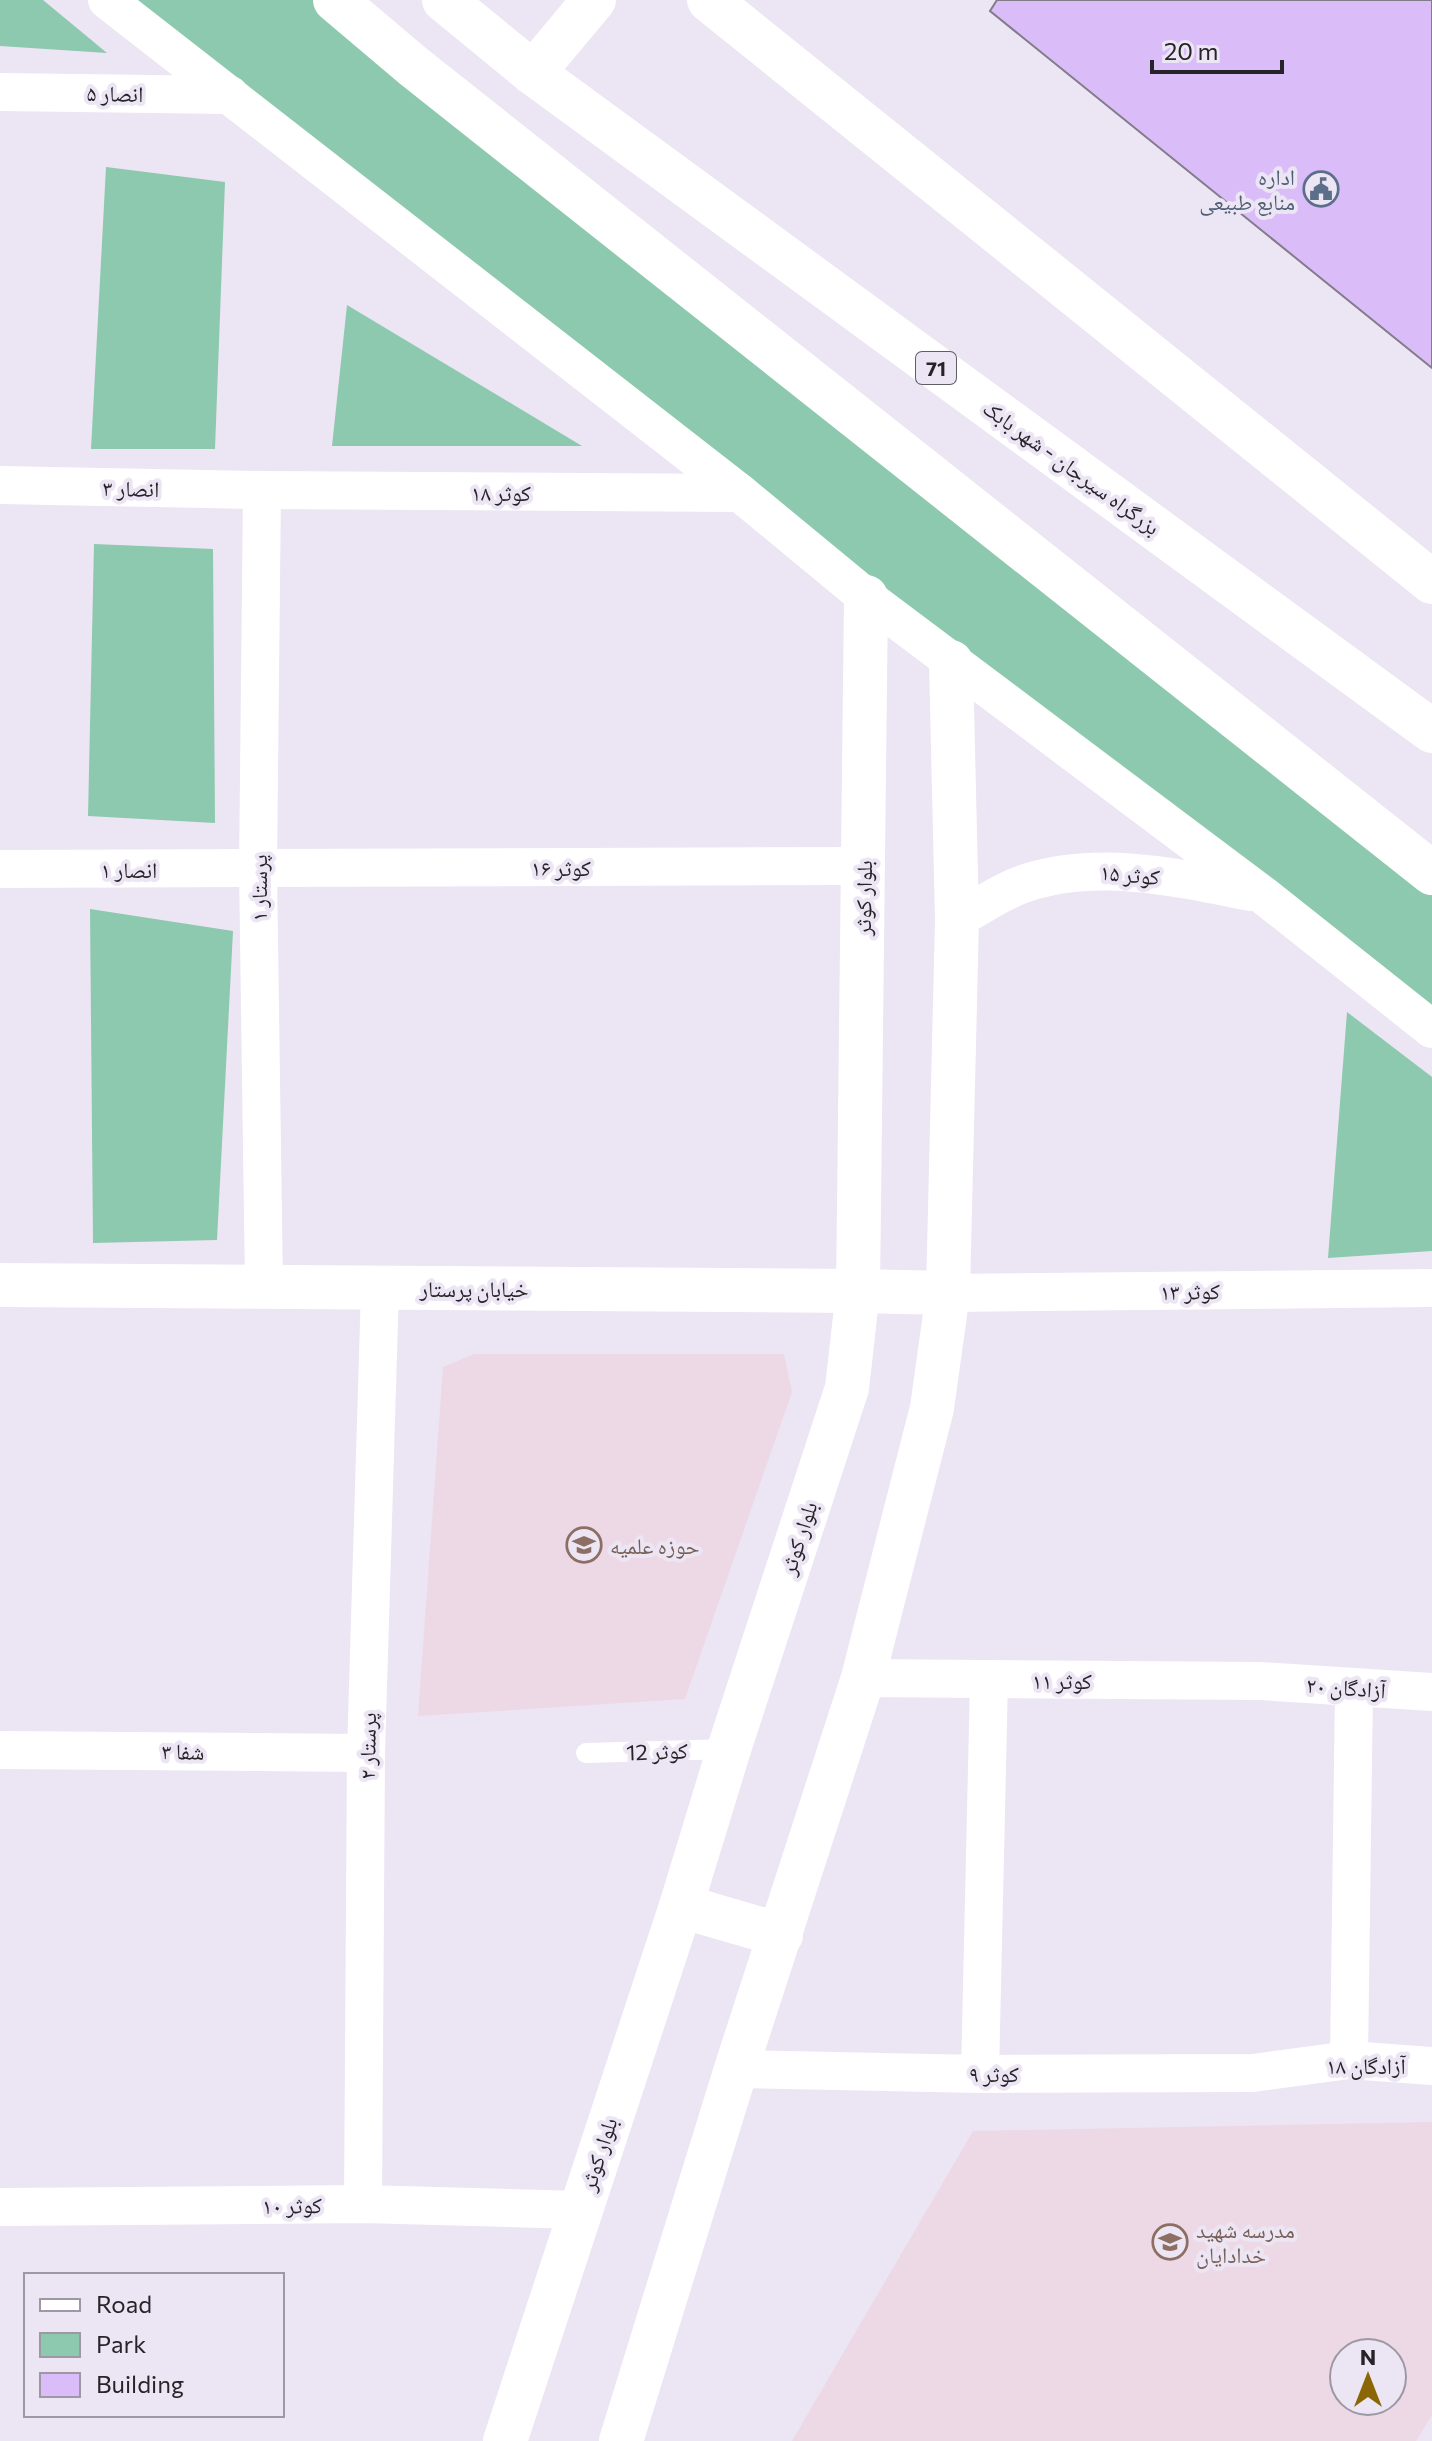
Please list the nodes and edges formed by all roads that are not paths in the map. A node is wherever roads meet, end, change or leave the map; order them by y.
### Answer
1 (107, 0) edge
2 (335, 0) edge
3 (444, 0) edge
4 (594, 0) edge
5 (709, 0) edge
6 (533, 73) junction
7 (0, 92) edge
8 (230, 95) junction
9 (0, 485) edge
10 (262, 490) junction
11 (740, 493) junction
12 (1432, 582) edge
13 (866, 597) junction
14 (951, 662) junction
15 (1432, 731) edge
16 (864, 866) junction
17 (0, 869) edge
18 (258, 869) junction
19 (1432, 873) edge
20 (1263, 895) junction
21 (957, 919) junction
22 (1432, 1029) edge
23 (0, 1285) edge
24 (264, 1286) junction
25 (380, 1288) junction
26 (1432, 1288) edge
27 (858, 1291) junction
28 (948, 1293) junction
29 (863, 1678) junction
30 (989, 1680) junction
31 (1260, 1681) joint
32 (1354, 1689) junction
33 (1432, 1692) edge
34 (729, 1749) junction
35 (0, 1750) edge
36 (366, 1753) junction
37 (586, 1753) dead end
38 (681, 1906) junction
39 (781, 1935) junction
40 (1349, 2060) junction
41 (1432, 2066) edge
42 (736, 2069) junction
43 (1253, 2073) joint
44 (980, 2074) junction
45 (363, 2204) junction
46 (2, 2207) edge
47 (580, 2210) junction
48 (505, 2441) edge
49 (621, 2441) edge

1 - 8 street
2 - 19 main road
3 - 6 main road, بزرگراه سیرجان - شهر بابک / 71
4 - 6 main road
5 - 12 main road
6 - 15 main road, بزرگراه سیرجان - شهر بابک / 71
7 - 8 street, انصار ۵
8 - 11 street
9 - 10 street, انصار ۳
10 - 11 street, کوثر ۱۸
10 - 18 street, پرستار ۱
11 - 13 street
13 - 14 street
13 - 16 main road, بلوار کوثر
14 - 20 street
14 - 21 main road
16 - 18 street, کوثر ۱۶
16 - 27 main road, بلوار کوثر
17 - 18 street, انصار ۱
18 - 24 street, پرستار ۱
20 - 21 street, کوثر ۱۵
20 - 22 street
21 - 28 main road
23 - 24 main road, خیابان پرستار
24 - 25 main road, خیابان پرستار
25 - 27 main road, خیابان پرستار
25 - 36 street, پرستار ۲
26 - 28 street, کوثر ۱۳
27 - 28 main road, خیابان پرستار
27 - 34 main road, بلوار کوثر
28 - 29 main road
29 - 30 street, کوثر ۱۱
29 - 39 main road
30 - 31 street, کوثر ۱۱
30 - 44 street
31 - 32 street, آزادگان ۲۰
32 - 33 street, آزادگان ۲۰
32 - 40 street
34 - 37 lane, کوثر 12
34 - 38 main road, بلوار کوثر
35 - 36 street, شفا ۳
36 - 45 street, پرستار ۲
38 - 39 main road
38 - 47 main road, بلوار کوثر
39 - 42 main road
40 - 41 street, آزادگان ۱۸
40 - 43 street, آزادگان ۱۸
42 - 44 street, کوثر ۹
42 - 49 main road
43 - 44 street, کوثر ۹
45 - 46 street, کوثر ۱۰
45 - 47 street, کوثر ۱۰
47 - 48 main road, بلوار کوثر

